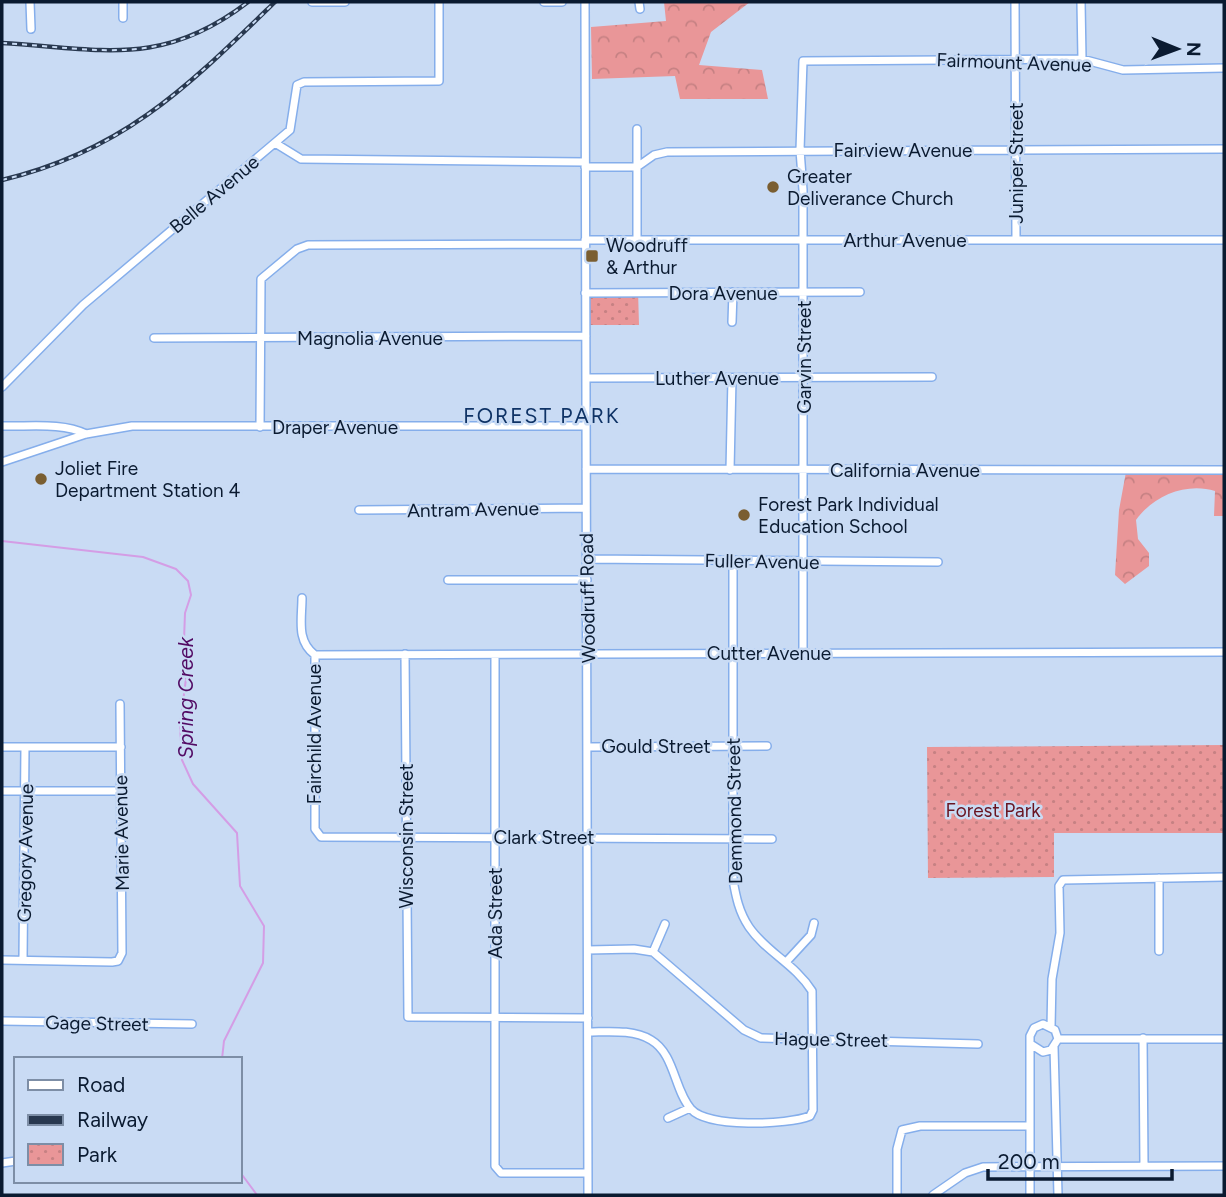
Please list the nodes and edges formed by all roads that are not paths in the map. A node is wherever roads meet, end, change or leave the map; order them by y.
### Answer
1 (30, 2) edge
2 (123, 2) edge
3 (312, 2) edge
4 (345, 2) edge
5 (439, 2) edge
6 (544, 2) edge
7 (562, 2) edge
8 (585, 2) edge
9 (1015, 2) edge
10 (1081, 2) edge
11 (123, 18) dead end
12 (31, 29) dead end
13 (1082, 59) junction
14 (1016, 60) junction
15 (803, 61) joint
16 (1224, 68) edge
17 (637, 129) dead end
18 (275, 143) junction
19 (1224, 149) edge
20 (800, 150) junction
21 (1016, 150) junction
22 (585, 164) junction
23 (637, 167) junction
24 (637, 240) junction
25 (804, 240) junction
26 (1016, 240) junction
27 (1224, 240) edge
28 (585, 242) junction
29 (733, 292) junction
30 (860, 292) dead end
31 (585, 293) junction
32 (803, 293) junction
33 (732, 322) dead end
34 (586, 336) junction
35 (259, 337) junction
36 (154, 338) dead end
37 (932, 377) dead end
38 (586, 378) junction
39 (732, 378) junction
40 (804, 378) junction
41 (2, 387) edge
42 (2, 426) edge
43 (586, 426) junction
44 (260, 427) junction
45 (86, 434) junction
46 (2, 462) edge
47 (586, 470) junction
48 (730, 470) junction
49 (803, 470) junction
50 (1224, 470) edge
51 (586, 508) junction
52 (359, 510) dead end
53 (586, 559) junction
54 (733, 561) junction
55 (803, 562) junction
56 (938, 562) dead end
57 (449, 580) dead end
58 (587, 580) junction
59 (302, 598) dead end
60 (1224, 652) edge
61 (732, 653) junction
62 (803, 653) junction
63 (405, 654) junction
64 (588, 654) junction
65 (315, 655) junction
66 (495, 655) junction
67 (120, 704) dead end
68 (733, 746) junction
69 (767, 746) dead end
70 (2, 747) edge
71 (25, 747) junction
72 (121, 747) junction
73 (588, 747) junction
74 (2, 791) edge
75 (26, 791) junction
76 (120, 791) junction
77 (317, 833) joint
78 (495, 837) junction
79 (588, 837) junction
80 (406, 838) junction
81 (734, 838) junction
82 (772, 839) dead end
83 (1224, 877) edge
84 (1159, 878) junction
85 (665, 923) dead end
86 (814, 923) dead end
87 (588, 950) junction
88 (1159, 951) dead end
89 (653, 953) junction
90 (2, 960) edge
91 (23, 960) junction
92 (787, 961) junction
93 (588, 1018) junction
94 (496, 1019) junction
95 (2, 1021) edge
96 (192, 1024) dead end
97 (1051, 1027) junction
98 (588, 1032) junction
99 (1143, 1038) junction
100 (1224, 1039) edge
101 (814, 1040) junction
102 (1056, 1043) junction
103 (978, 1044) dead end
104 (1032, 1045) junction
105 (690, 1108) junction
106 (668, 1118) dead end
107 (1030, 1126) junction
108 (1058, 1166) junction
109 (1144, 1166) junction
110 (1224, 1166) edge
111 (1030, 1167) junction
112 (588, 1172) junction
113 (588, 1195) edge
114 (897, 1195) edge
115 (933, 1195) edge
116 (1030, 1195) edge
117 (1058, 1195) edge

1 - 12 street
2 - 11 street
3 - 4 street
5 - 18 street, Belle Avenue
6 - 7 street
8 - 22 street, Woodruff Road
9 - 14 street, Juniper Street
10 - 13 street
13 - 14 street, Fairmount Avenue
13 - 16 street, Fairmount Avenue
14 - 15 street, Fairmount Avenue
14 - 21 street, Juniper Street
15 - 20 street, Garvin Street
17 - 23 street
18 - 22 street, Fairview Avenue
18 - 41 street, Belle Avenue
19 - 21 street, Fairview Avenue
20 - 21 street, Fairview Avenue
20 - 23 street, Fairview Avenue
20 - 25 street, Garvin Street
21 - 26 street, Juniper Street
22 - 23 street, Fairview Avenue
22 - 28 street, Woodruff Road
23 - 24 street
24 - 25 street, Arthur Avenue
24 - 28 street, Arthur Avenue
25 - 26 street, Arthur Avenue
25 - 32 street, Garvin Street
26 - 27 street, Arthur Avenue
28 - 31 street, Woodruff Road
28 - 35 street, Arthur Avenue
29 - 31 street, Dora Avenue
29 - 32 street, Dora Avenue
29 - 33 street
30 - 32 street, Dora Avenue
31 - 34 street, Woodruff Road
32 - 40 street, Garvin Street
34 - 35 street, Magnolia Avenue
34 - 38 street, Woodruff Road
35 - 36 street, Magnolia Avenue
35 - 44 street
37 - 40 street, Luther Avenue
38 - 39 street, Luther Avenue
38 - 43 street, Woodruff Road
39 - 40 street, Luther Avenue
39 - 48 street
40 - 49 street, Garvin Street
42 - 45 street, Draper Avenue
43 - 44 street, Draper Avenue
43 - 47 street, Woodruff Road
44 - 45 street, Draper Avenue
45 - 46 street, Draper Avenue
47 - 48 street, California Avenue
47 - 51 street, Woodruff Road
48 - 49 street, California Avenue
49 - 50 street, California Avenue
49 - 55 street, Garvin Street
51 - 52 street, Antram Avenue
51 - 53 street, Woodruff Road
53 - 54 street, Fuller Avenue
53 - 58 street, Woodruff Road
54 - 55 street, Fuller Avenue
54 - 61 street, Demmond Street
55 - 56 street, Fuller Avenue
55 - 62 street, Garvin Street
57 - 58 street
58 - 64 street, Woodruff Road
59 - 65 street, Fairchild Avenue
60 - 62 street, Cutter Avenue
61 - 62 street, Cutter Avenue
61 - 64 street, Cutter Avenue
61 - 68 street, Demmond Street
63 - 65 street, Cutter Avenue
63 - 66 street, Cutter Avenue
63 - 80 street, Wisconsin Street
64 - 66 street, Cutter Avenue
64 - 73 street, Woodruff Road
65 - 77 street, Fairchild Avenue
66 - 78 street, Ada Street
67 - 72 street, Marie Avenue
68 - 69 street, Gould Street
68 - 73 street, Gould Street
68 - 81 street, Demmond Street
70 - 71 street
71 - 72 street
71 - 75 street, Gregory Avenue
72 - 76 street, Marie Avenue
73 - 79 street, Woodruff Road
74 - 75 street
75 - 76 street
75 - 91 street, Gregory Avenue
76 - 91 street, Marie Avenue
77 - 80 street, Clark Street
78 - 79 street, Clark Street
78 - 80 street, Clark Street
78 - 94 street, Ada Street
79 - 81 street, Clark Street
79 - 87 street, Woodruff Road
80 - 94 street, Wisconsin Street
81 - 82 street, Clark Street
81 - 92 street, Demmond Street
83 - 84 street
84 - 88 street
84 - 97 street
85 - 89 street
86 - 92 street
87 - 89 street
87 - 93 street, Woodruff Road
89 - 101 street, Hague Street
90 - 91 street
92 - 101 street, Demmond Street
93 - 94 street
93 - 98 street, Woodruff Road
94 - 112 street, Ada Street
95 - 96 street, Gage Street
97 - 102 street
97 - 104 street
98 - 105 street
98 - 112 street, Woodruff Road
99 - 100 street
99 - 102 street
99 - 109 street
101 - 103 street, Hague Street
101 - 105 street, Demmond Street
102 - 104 street
102 - 108 street
104 - 107 street
105 - 106 street
107 - 111 street
107 - 114 street
108 - 109 street
108 - 111 street
108 - 117 street
109 - 110 street
111 - 115 street
111 - 116 street
112 - 113 street, Woodruff Road

